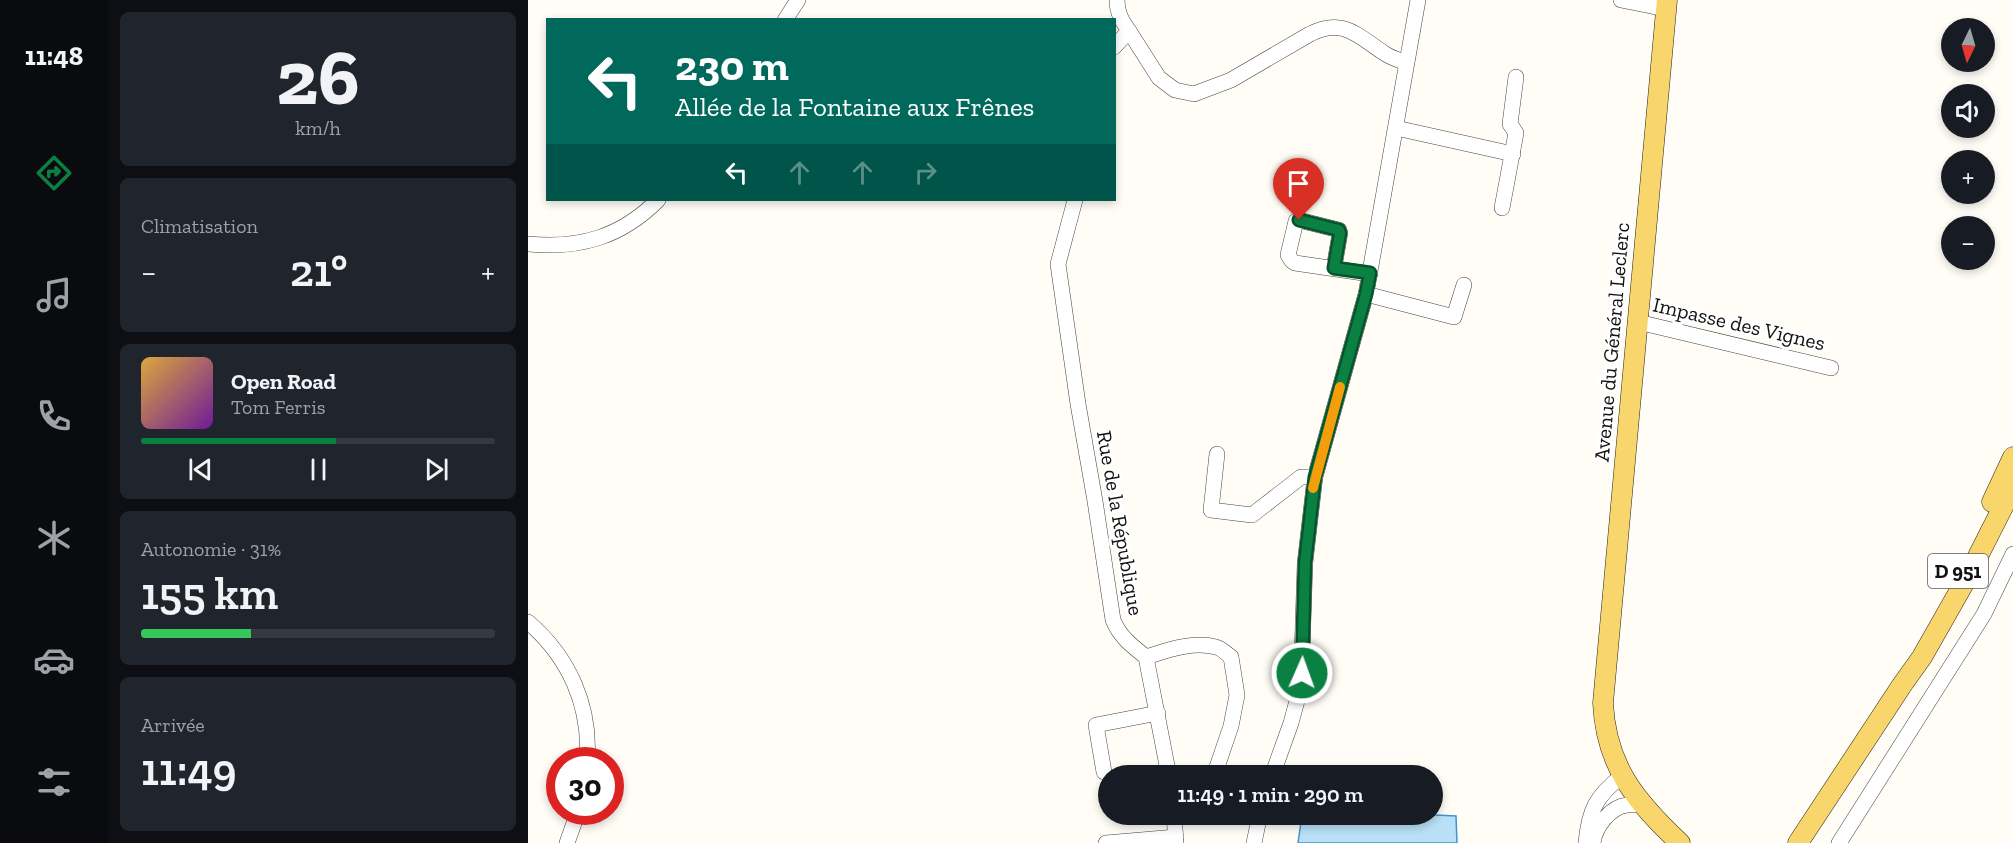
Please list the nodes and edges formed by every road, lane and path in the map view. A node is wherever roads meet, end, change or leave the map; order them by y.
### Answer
1 (798, 0) edge
2 (1117, 0) edge
3 (1418, 0) edge
4 (1621, 0) edge
5 (1666, 4) edge
6 (786, 18) edge
7 (1130, 31) junction
8 (1116, 45) edge
9 (1406, 63) junction
10 (1516, 77) dead end
11 (1396, 128) junction
12 (1513, 154) junction
13 (657, 201) edge
14 (1076, 201) edge
15 (1502, 208) dead end
16 (528, 244) edge
17 (1334, 268) dead end
18 (1370, 273) junction
19 (1464, 285) dead end
20 (1366, 294) junction
21 (1638, 322) junction
22 (1830, 368) dead end
23 (1216, 454) dead end
24 (2013, 457) edge
25 (1315, 477) junction
26 (2013, 488) edge
27 (2013, 554) edge
28 (528, 622) edge
29 (1146, 657) junction
30 (1902, 685) junction
31 (1158, 713) junction
32 (587, 747) edge
33 (1103, 765) edge
34 (1167, 765) edge
35 (1218, 765) edge
36 (1276, 765) edge
37 (1624, 781) junction
38 (1642, 805) junction
39 (573, 825) edge
40 (1175, 825) edge
41 (1258, 825) edge
42 (1176, 840) edge
43 (567, 843) edge
44 (1106, 843) edge
45 (1254, 843) edge
46 (1586, 843) edge
47 (1593, 843) edge
48 (1680, 843) edge
49 (1798, 843) edge
50 (1839, 843) edge

1 - 6 street
2 - 7 street
3 - 9 street
4 - 5 street
5 - 21 main road, Avenue du Général Leclerc
7 - 8 street
7 - 9 street
9 - 11 street
10 - 12 street
11 - 12 street
11 - 18 street
12 - 15 street
13 - 16 street
14 - 29 street, Rue de la République
17 - 18 street
18 - 20 street
19 - 20 street
20 - 25 street
21 - 22 street, Impasse des Vignes
21 - 37 main road, Avenue du Général Leclerc
23 - 25 street
24 - 30 main road, D 951
25 - 36 street
26 - 30 main road, D 951
27 - 50 street
28 - 32 street
29 - 31 street
29 - 35 street
30 - 49 main road, D 951
31 - 33 street
31 - 34 street
37 - 38 main road, Avenue du Général Leclerc
37 - 46 street
38 - 47 street
38 - 48 main road, Avenue du Général Leclerc
39 - 43 street
40 - 42 street
41 - 45 street
42 - 44 street

